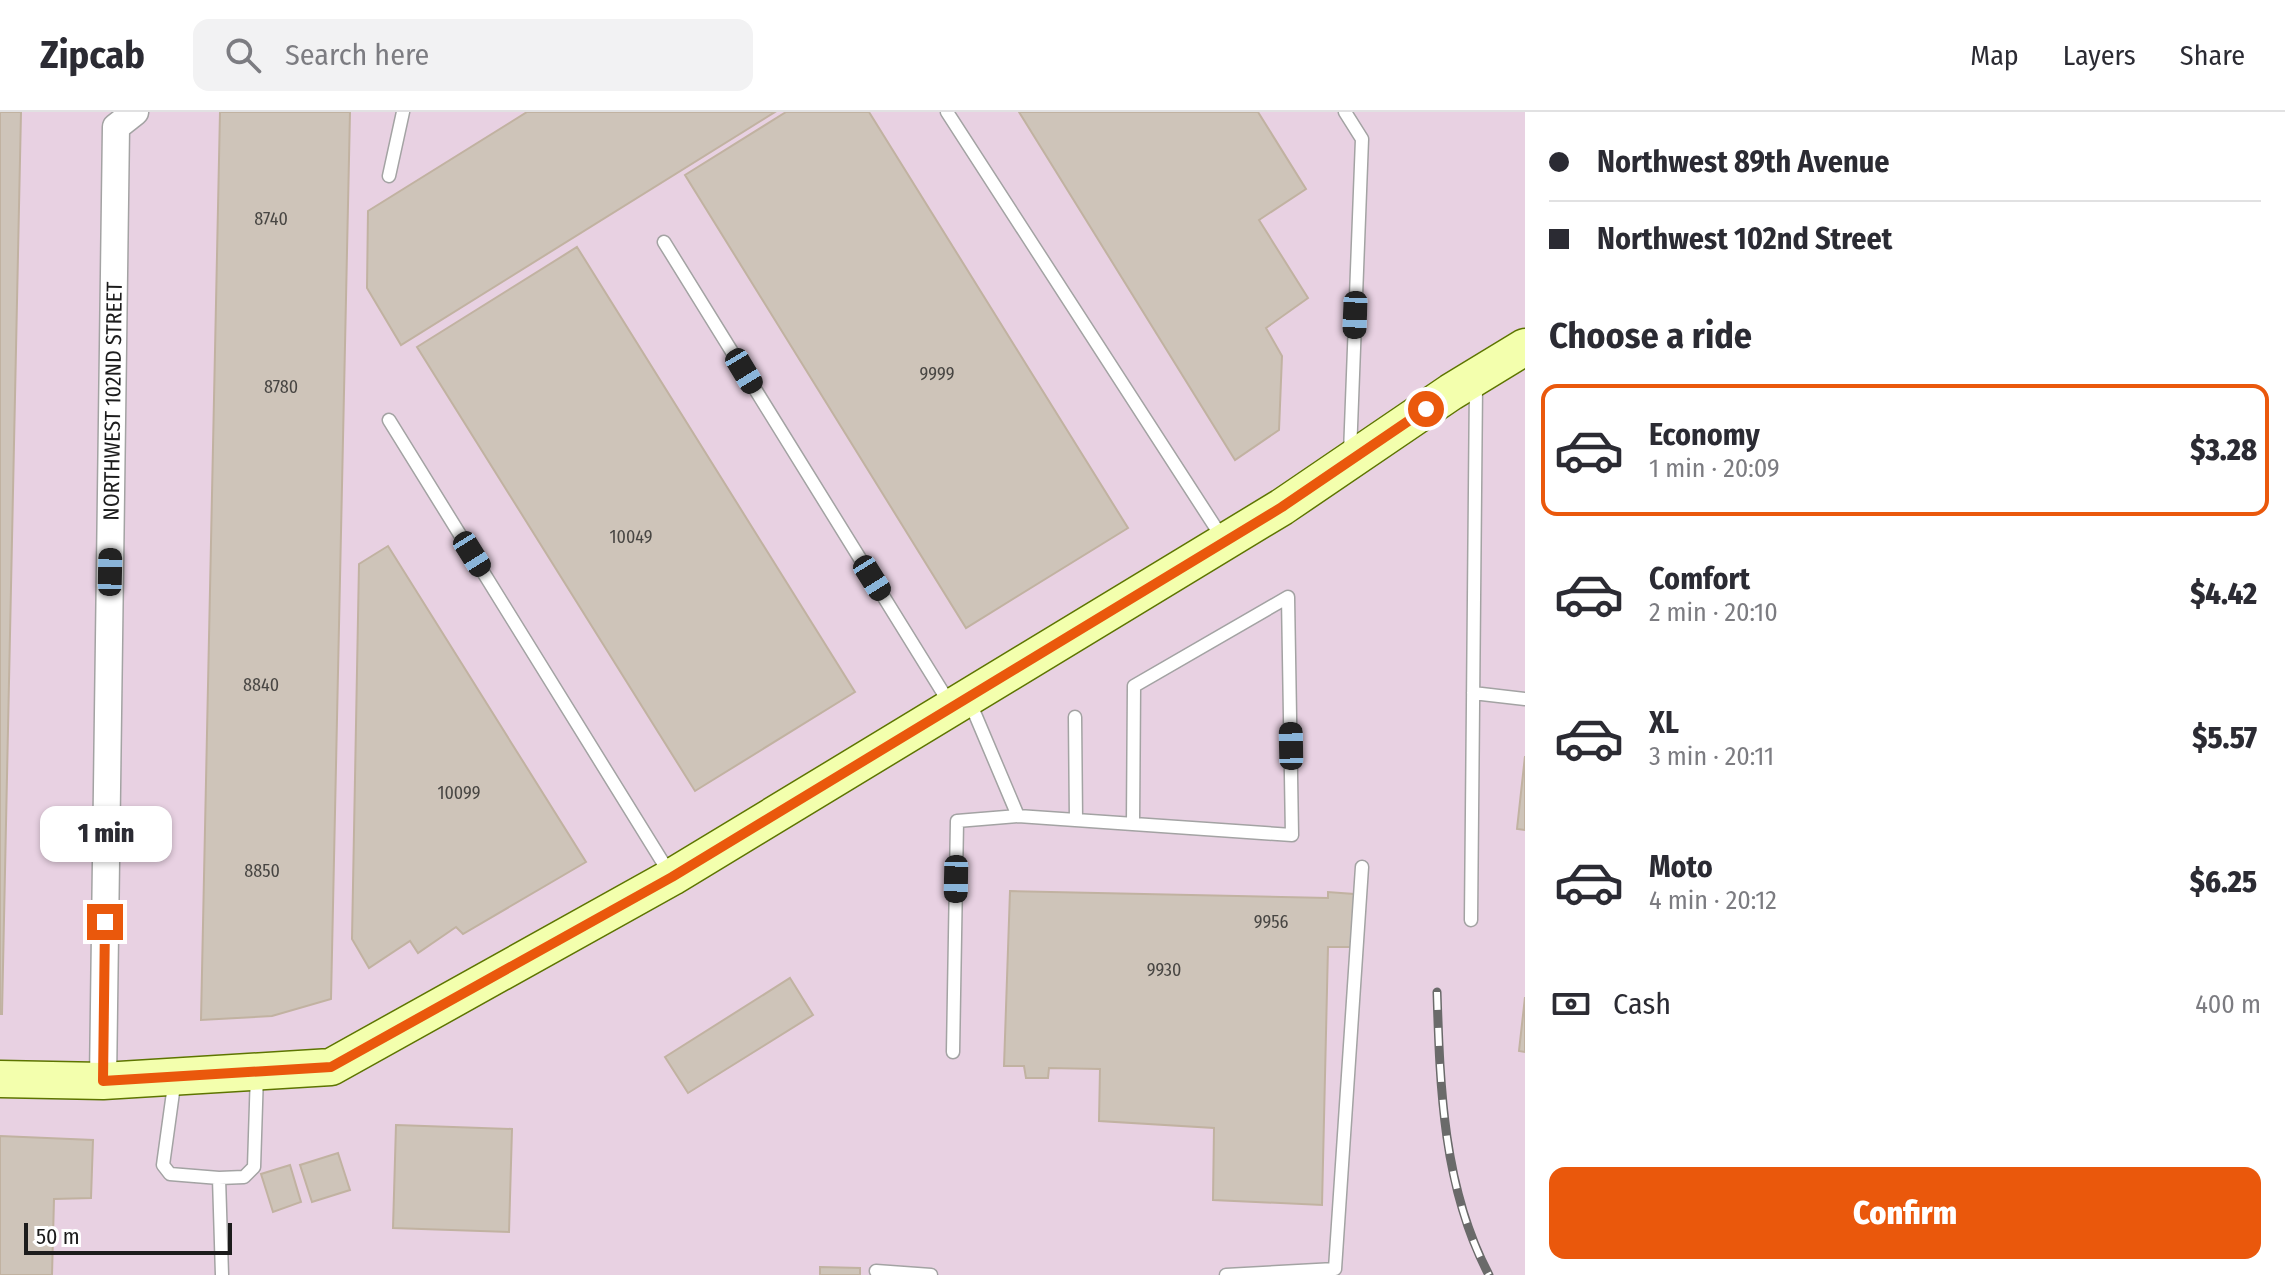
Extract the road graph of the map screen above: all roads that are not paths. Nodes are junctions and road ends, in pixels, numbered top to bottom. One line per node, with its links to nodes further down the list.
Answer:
1 (135, 112): 26 (street, NORTHWEST 102ND STREET)
2 (403, 112): 5 (lane)
3 (947, 112): 11 (lane)
4 (1345, 112): 10 (lane)
5 (389, 176)
6 (664, 242): 14 (lane)
7 (1525, 347): 8 (street)
8 (1476, 377): 10 (street); 12 (lane)
9 (389, 420): 20 (lane)
10 (1350, 461): 11 (street)
11 (1224, 542): 14 (street)
12 (1473, 693): 13 (lane); 21 (lane)
13 (1525, 699)
14 (959, 702): 16 (lane); 20 (street)
15 (1075, 717): 17 (lane)
16 (1018, 816): 17 (lane); 22 (lane)
17 (1076, 820): 18 (lane)
18 (1133, 824): 18 (lane)
19 (1362, 867): 31 (lane)
20 (672, 877): 23 (street)
21 (1471, 920)
22 (953, 1052)
23 (257, 1072): 24 (street); 27 (lane)
24 (175, 1077): 26 (street); 27 (lane)
25 (0, 1079): 26 (street)
26 (103, 1081)
27 (219, 1178): 29 (lane)
28 (876, 1271): 30 (lane)
29 (222, 1275)
30 (931, 1275)
31 (1226, 1275)

